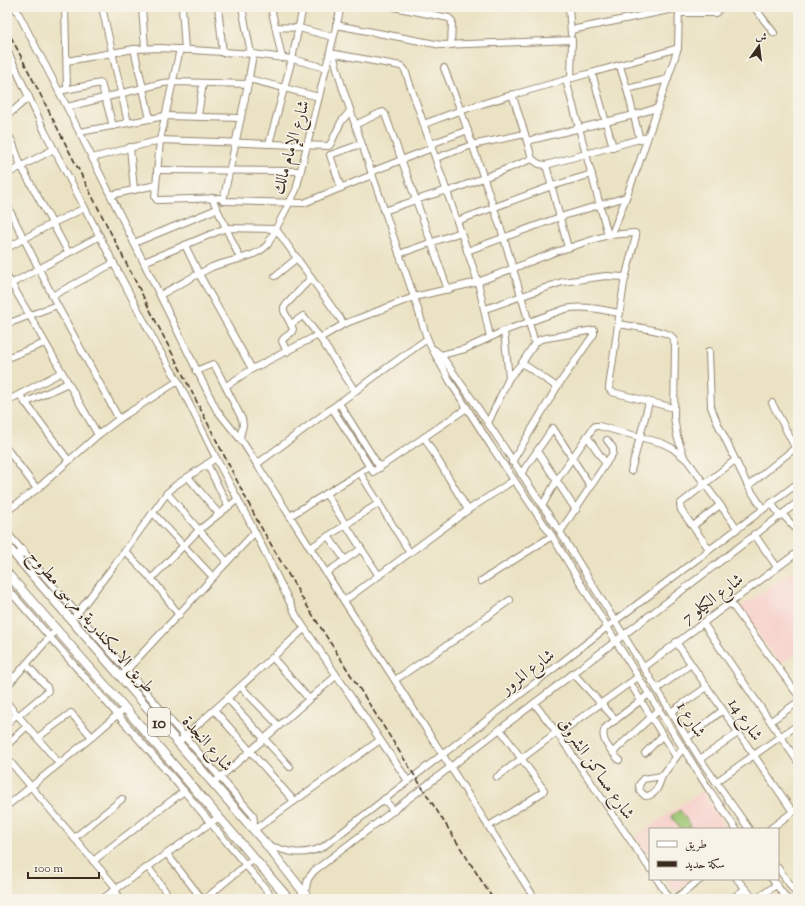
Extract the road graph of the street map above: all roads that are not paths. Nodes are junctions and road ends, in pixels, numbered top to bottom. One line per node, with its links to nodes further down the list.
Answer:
1 (15, 7): 52 (street)
2 (67, 7): 36 (street)
3 (102, 7): 30 (street)
4 (142, 7): 25 (street)
5 (182, 7): 29 (street)
6 (218, 7): 31 (street)
7 (242, 7): 33 (street)
8 (272, 7): 18 (street)
9 (303, 7): 19 (street)
10 (341, 7): 17 (street, شارع الإمام مالك)
11 (394, 7): 24 (street)
12 (569, 7): 20 (street)
13 (721, 7): 15 (street)
14 (754, 7): 21 (street)
15 (679, 9): 16 (street); 26 (street)
16 (652, 10): 20 (street)
17 (336, 25): 22 (street, شارع الإمام مالك); 24 (street)
18 (276, 27): 19 (street); 34 (street)
19 (299, 28): 22 (street); 35 (street)
20 (571, 30): 23 (street)
21 (774, 33)
22 (333, 37): 32 (street, شارع الإمام مالك)
23 (572, 40): 24 (street); 44 (street)
24 (451, 45)
25 (145, 48): 27 (street); 29 (street)
26 (678, 48): 37 (street); 43 (street)
27 (134, 49): 30 (street); 48 (street)
28 (7, 50): 38 (street)
29 (183, 50): 31 (street); 45 (street)
30 (112, 53): 36 (street); 53 (street)
31 (223, 53): 33 (street)
32 (331, 53): 39 (street, شارع الإمام مالك); 60 (street, شارع 1); 71 (street)
33 (252, 54): 34 (street); 46 (street)
34 (282, 58): 35 (street)
35 (292, 59): 39 (street); 49 (street)
36 (66, 61): 50 (street)
37 (620, 66): 41 (street); 51 (street)
38 (16, 68): 42 (street); 55 (street)
39 (326, 68): 57 (street, شارع الإمام مالك)
40 (444, 68): 61 (street)
41 (592, 73): 44 (street); 68 (street)
42 (7, 75)
43 (668, 78): 51 (street); 59 (street)
44 (568, 79): 54 (street); 73 (street)
45 (174, 82): 47 (street); 48 (street); 64 (street)
46 (249, 82): 47 (street); 49 (street); 66 (street)
47 (203, 83): 65 (street)
48 (143, 88): 53 (street); 67 (street)
49 (284, 88): 57 (street); 83 (street)
50 (67, 89): 52 (street); 56 (street)
51 (627, 89): 62 (street)
52 (59, 91): 58 (street)
53 (122, 93): 56 (street); 69 (street)
54 (512, 94): 61 (street); 77 (street)
55 (28, 97): 63 (street); 90 (street)
56 (105, 97): 58 (street); 72 (street)
57 (319, 97): 86 (street, شارع الإمام مالك)
58 (67, 107): 75 (street)
59 (657, 108): 62 (street); 78 (street)
60 (350, 110): 70 (street, شارع 1); 86 (street)
61 (461, 111): 71 (street); 74 (street)
62 (634, 115): 68 (street); 80 (street)
63 (7, 116)
64 (165, 116): 65 (street); 67 (street); 79 (street)
65 (198, 116): 66 (street)
66 (241, 118): 82 (street)
67 (150, 119): 69 (street)
68 (606, 122): 73 (street); 88 (street)
69 (128, 124): 72 (street)
70 (355, 124): 84 (street, شارع 1); 97 (street)
71 (424, 124): 87 (street)
72 (113, 126): 75 (street)
73 (580, 128): 81 (street); 93 (street)
74 (468, 130): 85 (street); 87 (street)
75 (80, 132): 94 (street)
76 (7, 134): 91 (street)
77 (525, 134): 81 (street); 85 (street)
78 (647, 137): 80 (street); 113 (street)
79 (160, 140): 82 (street); 89 (street); 100 (street)
80 (640, 140): 88 (street)
81 (527, 141): 96 (street)
82 (236, 143): 83 (street); 101 (street)
83 (269, 144): 86 (street)
84 (361, 144): 104 (street, شارع 1); 109 (street)
85 (472, 145): 95 (street); 106 (street)
86 (307, 146): 102 (street, شارع الإمام مالك)
87 (432, 146): 95 (street); 97 (street)
88 (613, 147): 93 (street)
89 (130, 148): 94 (street); 110 (street)
90 (54, 149): 99 (street); 121 (street)
91 (15, 150): 92 (street); 99 (street)
92 (7, 154)
93 (587, 155): 98 (street); 105 (street)
94 (92, 158): 112 (street)
95 (436, 158): 111 (street)
96 (532, 159): 98 (street); 106 (street)
97 (402, 160): 104 (street); 116 (street)
98 (546, 165): 108 (street)
99 (21, 166): 103 (street); 126 (street)
100 (157, 170): 101 (street); 107 (street)
101 (229, 171): 102 (street); 115 (street)
102 (300, 171): 117 (street, شارع الإمام مالك)
103 (7, 174)
104 (372, 174): 109 (street); 123 (street, شارع 1)
105 (592, 174): 108 (street); 118 (street)
106 (484, 177): 111 (street); 119 (street)
107 (156, 185): 110 (street); 114 (street)
108 (552, 186): 119 (street); 124 (street)
109 (341, 188): 117 (street)
110 (134, 190): 112 (street)
111 (447, 191): 116 (street); 125 (street)
112 (111, 196): 134 (street)
113 (626, 197): 118 (street); 130 (street)
114 (212, 198): 115 (street); 122 (street)
115 (223, 198): 117 (street)
116 (416, 200): 123 (street); 135 (street)
117 (291, 201): 128 (street, شارع الإمام مالك)
118 (600, 205): 124 (street); 130 (street)
119 (494, 207): 125 (street); 132 (street)
120 (8, 208): 133 (street)
121 (85, 208): 126 (street); 131 (street)
122 (217, 209): 127 (street); 134 (street)
123 (384, 211): 141 (street, شارع 1)
124 (560, 217): 132 (street); 138 (street)
125 (457, 221): 129 (street)
126 (53, 223): 133 (street); 140 (street)
127 (226, 228): 128 (street); 136 (street); 142 (street)
128 (276, 229): 142 (street, شارع الإمام مالك); 143 (street)
129 (461, 232): 135 (street); 139 (street)
130 (610, 235): 138 (street); 151 (street)
131 (100, 236): 140 (street); 145 (street)
132 (504, 238): 139 (street); 147 (street)
133 (24, 239): 137 (street); 146 (street)
134 (134, 242): 144 (street)
135 (431, 242): 141 (street); 155 (street)
136 (185, 245): 144 (street); 148 (street)
137 (7, 248)
138 (568, 248): 147 (street)
139 (467, 251): 153 (street)
140 (68, 252): 146 (street)
141 (399, 254): 159 (street, شارع 1)
142 (240, 258): 148 (street, شارع الإمام مالك)
143 (297, 258): 150 (street); 152 (street)
144 (144, 262): 156 (street)
145 (114, 263): 157 (street); 185 (street)
146 (38, 268): 154 (street); 157 (street)
147 (514, 268): 153 (street); 158 (street)
148 (199, 274): 156 (street, شارع الإمام مالك); 181 (street)
149 (7, 276): 154 (street)
150 (275, 276)
151 (625, 276): 158 (street); 162 (street)
152 (311, 278): 166 (street); 167 (street)
153 (478, 282): 155 (street); 161 (street)
154 (9, 285): 163 (street)
155 (448, 290): 159 (street)
156 (160, 295): 182 (street)
157 (52, 296): 160 (street)
158 (522, 296): 161 (street); 164 (street)
159 (414, 297): 167 (street); 172 (street, شارع 1)
160 (56, 305): 163 (street); 199 (street)
161 (485, 309): 171 (street)
162 (620, 313): 164 (street); 168 (street)
163 (29, 316): 165 (street); 173 (street)
164 (529, 322): 169 (street); 174 (street)
165 (7, 324)
166 (291, 324): 170 (street); 177 (street)
167 (344, 324): 170 (street)
168 (618, 324): 192 (street); 198 (street)
169 (504, 331): 171 (street); 184 (street)
170 (319, 336): 177 (street); 189 (street)
171 (490, 336): 178 (street)
172 (428, 339): 175 (street, شارع 1); 189 (street)
173 (45, 343): 179 (street); 183 (street)
174 (535, 343): 180 (street); 188 (street)
175 (431, 346): 178 (street, شارع 1); 197 (street, شارع 1)
176 (709, 351): 213 (street)
177 (287, 352): 181 (street)
178 (441, 355): 200 (street, شارع 1)
179 (7, 358)
180 (522, 363): 184 (street); 188 (street)
181 (252, 369): 187 (street)
182 (196, 371): 187 (street); 203 (street)
183 (62, 372): 186 (street); 190 (street)
184 (509, 378): 200 (street)
185 (178, 381): 199 (street); 211 (street)
186 (68, 383): 193 (street); 201 (street)
187 (226, 386): 203 (street)
188 (557, 387): 215 (street)
189 (355, 391): 194 (street)
190 (20, 395): 191 (street); 193 (street)
191 (7, 401)
192 (649, 402): 198 (street); 205 (street)
193 (25, 403): 214 (street)
194 (339, 403): 196 (street); 220 (street)
195 (772, 403): 209 (street)
196 (332, 408): 217 (street); 219 (street)
197 (467, 408): 204 (street); 225 (street, شارع 1)
198 (674, 408): 210 (street)
199 (119, 418): 201 (street)
200 (488, 423): 215 (street, شارع 1)
201 (98, 435): 214 (street)
202 (587, 436): 205 (street); 212 (street); 218 (street)
203 (240, 437): 217 (street)
204 (424, 437): 220 (street); 242 (street)
205 (640, 437): 210 (street); 221 (street)
206 (607, 440): 218 (street)
207 (7, 448): 231 (street)
208 (537, 451): 212 (street); 223 (street); 226 (street)
209 (797, 451): 229 (street)
210 (684, 457): 228 (street)
211 (216, 458): 216 (street); 234 (street)
212 (572, 458): 226 (street); 230 (street)
213 (734, 460): 228 (street); 229 (street)
214 (69, 462): 231 (street)
215 (512, 462): 223 (street, شارع 1)
216 (207, 464): 224 (street); 239 (street)
217 (257, 464): 248 (street)
218 (606, 464): 230 (street)
219 (369, 467): 220 (street); 222 (street)
220 (380, 468)
221 (631, 471)
222 (360, 473): 233 (street); 237 (street)
223 (521, 474): 240 (street, شارع 1)
224 (188, 477): 232 (street); 246 (street)
225 (514, 480): 242 (street); 259 (street, شارع 1)
226 (557, 480): 240 (street); 243 (street)
227 (798, 483): 236 (street, شارع المرور)
228 (704, 484): 238 (street); 250 (street)
229 (748, 486): 241 (street)
230 (590, 487): 243 (street)
231 (37, 488): 244 (street)
232 (167, 493): 245 (street); 252 (street)
233 (326, 494): 248 (street); 249 (street)
234 (238, 499): 239 (street); 254 (street)
235 (798, 502): 247 (street, شارع المرور)
236 (771, 503): 241 (street, شارع المرور); 247 (street)
237 (379, 504): 249 (street); 267 (street)
238 (720, 505): 250 (street); 251 (street)
239 (228, 506): 246 (street)
240 (542, 506): 255 (street, شارع 1)
241 (763, 509): 251 (street, شارع المرور)
242 (468, 510): 267 (street)
243 (576, 510): 255 (street)
244 (7, 511)
245 (153, 513): 260 (street); 265 (street)
246 (219, 514): 252 (street)
247 (781, 514): 253 (street); 257 (street, شارع المرور)
248 (290, 516): 262 (street)
249 (346, 525): 258 (street); 263 (street)
250 (693, 526): 264 (street)
251 (737, 528): 264 (street, شارع المرور)
252 (199, 530): 260 (street); 270 (street)
253 (798, 531)
254 (255, 532): 270 (street); 290 (street)
255 (560, 532): 287 (street, شارع 1)
256 (7, 533): 268 (street, شارع النجدة)
257 (754, 534): 271 (street); 292 (street, شارع المرور)
258 (328, 536): 262 (street); 269 (street)
259 (552, 536): 279 (street); 289 (street, شارع 1)
260 (183, 545): 276 (street); 277 (street)
261 (7, 546): 268 (main road, طريق الاسكندرية, مرسى مطروح / 10)
262 (310, 548): 273 (street)
263 (361, 549): 269 (street); 275 (street)
264 (709, 549): 287 (street, شارع المرور)
265 (125, 551): 277 (street); 284 (street)
266 (798, 552): 271 (street, شارع الكيلو 7)
267 (410, 553): 275 (street)
268 (20, 554): 274 (street, شارع النجدة); 278 (main road, طريق الاسكندرية, مرسى مطروح / 10)
269 (345, 560): 273 (street)
270 (227, 562): 276 (street)
271 (777, 567): 283 (street, شارع الكيلو 7)
272 (7, 573): 291 (main road, طريق الاسكندرية, مرسى مطروح / 10)
273 (326, 573): 282 (street)
274 (44, 575): 278 (main road); 284 (street, شارع النجدة)
275 (379, 576): 282 (street)
276 (213, 577): 285 (street)
277 (151, 579): 285 (street)
278 (38, 581): 286 (main road, طريق الاسكندرية, مرسى مطروح / 10)
279 (481, 581)
280 (7, 588): 293 (street)
281 (510, 600): 307 (street)
282 (344, 601): 307 (street)
283 (730, 602): 288 (street, شارع الكيلو 7); 314 (street)
284 (78, 613): 286 (street); 300 (street, شارع النجدة)
285 (178, 615): 300 (street)
286 (71, 620): 306 (main road, طريق الاسكندرية, مرسى مطروح / 10)
287 (615, 621): 289 (street, شارع المرور); 292 (street, شارع 1)
288 (703, 623): 295 (street, شارع الكيلو 7); 331 (street)
289 (608, 627): 294 (street, شارع 1); 352 (street, شارع المرور)
290 (304, 629): 296 (street); 303 (street)
291 (56, 630): 293 (street); 322 (main road, طريق الاسكندرية, مرسى مطروح / 10)
292 (622, 634): 294 (street, شارع المرور); 299 (street, شارع 1)
293 (50, 637): 297 (street); 328 (street)
294 (615, 640): 302 (street, شارع المرور); 304 (street, شارع 1)
295 (676, 642): 298 (street, شارع 14); 299 (street, شارع الكيلو 7)
296 (273, 658): 310 (street); 316 (street)
297 (26, 664): 305 (street); 327 (street)
298 (691, 664): 311 (street, شارع 14); 312 (street)
299 (643, 668): 312 (street, شارع 1)
300 (127, 670): 306 (street); 345 (street, شارع النجدة)
301 (7, 671): 305 (street)
302 (573, 673): 320 (street, شارع المرور); 321 (street)
303 (336, 676): 316 (street); 346 (street)
304 (638, 677): 308 (street); 313 (street, شارع 1)
305 (14, 678): 309 (street)
306 (120, 678): 345 (main road, طريق الاسكندرية, مرسى مطروح / 10)
307 (395, 680): 352 (street)
308 (630, 683): 317 (street); 321 (street)
309 (7, 686)
310 (241, 687): 315 (street); 335 (street)
311 (707, 687): 324 (street, شارع 14); 326 (street)
312 (657, 690): 326 (street, شارع 1)
313 (649, 694): 317 (street); 323 (street, شارع 1)
314 (798, 695)
315 (228, 699): 325 (street); 344 (street)
316 (309, 699): 335 (street)
317 (641, 700): 329 (street); 330 (street)
318 (798, 702): 331 (street)
319 (7, 703): 327 (street)
320 (534, 703): 336 (street, شارع المرور); 338 (street, شارع مساكن الشروق)
321 (601, 704): 330 (street); 338 (street)
322 (125, 708): 328 (street); 377 (main road, طريق الاسكندرية, مرسى مطروح / 10)
323 (659, 710): 329 (street); 348 (street, شارع 1)
324 (722, 710): 337 (street, شارع 14); 343 (street)
325 (215, 711): 345 (street); 349 (street)
326 (671, 712): 343 (street, شارع 1)
327 (18, 715): 332 (street); 334 (street)
328 (118, 715): 341 (street); 370 (street)
329 (652, 717): 339 (street); 350 (street)
330 (616, 720): 350 (street)
331 (770, 721): 340 (street)
332 (7, 724)
333 (798, 725): 340 (street)
334 (27, 726): 342 (street); 347 (street)
335 (279, 726): 344 (street)
336 (500, 729): 356 (street); 362 (street, شارع المرور)
337 (738, 732): 353 (street, شارع 14); 357 (street)
338 (557, 733): 356 (street); 391 (street, شارع مساكن الشروق)
339 (662, 735): 351 (street); 354 (street)
340 (781, 736): 353 (street); 359 (street)
341 (92, 737): 342 (street); 360 (street)
342 (37, 738): 360 (street)
343 (687, 738): 357 (street, شارع 1)
344 (265, 739): 349 (street); 361 (street)
345 (181, 740): 365 (street, شارع النجدة); 368 (main road, طريق الاسكندرية, مرسى مطروح / 10)
346 (380, 740): 366 (street); 373 (street)
347 (7, 745)
348 (682, 748): 354 (street); 380 (street, شارع 1)
349 (250, 752): 365 (street); 373 (street)
350 (613, 752): 358 (street)
351 (645, 753)
352 (442, 754): 362 (street); 366 (street, شارع المرور)
353 (754, 755): 367 (street); 375 (street, شارع 14)
354 (676, 757): 363 (street)
355 (7, 758): 369 (street)
356 (522, 758): 364 (street); 379 (street)
357 (700, 759): 367 (street, شارع 1)
358 (619, 760)
359 (798, 762)
360 (59, 763): 369 (street)
361 (290, 767)
362 (450, 767): 376 (street, شارع المرور); 379 (street)
363 (662, 776)
364 (497, 777)
365 (220, 778): 368 (street); 383 (street, شارع النجدة)
366 (408, 781): 372 (street, شارع المرور)
367 (716, 782): 381 (street, شارع 1)
368 (213, 783): 383 (main road, طريق الاسكندرية, مرسى مطروح / 10)
369 (31, 786): 374 (street); 384 (street)
370 (184, 791): 378 (street); 388 (street)
371 (122, 799): 384 (street)
372 (384, 799): 376 (street); 385 (street, شارع المرور)
373 (294, 801): 383 (street)
374 (7, 806)
375 (795, 810): 382 (street)
376 (394, 811): 400 (street, شارع المرور)
377 (219, 817): 378 (street); 387 (main road, طريق الاسكندرية, مرسى مطروح / 10)
378 (211, 823): 386 (street); 389 (street)
379 (489, 826): 409 (street)
380 (735, 828)
381 (748, 828)
382 (771, 828)
383 (253, 830): 385 (main road, طريق الاسكندرية, مرسى مطروح / 10)
384 (74, 838): 388 (street)
385 (265, 843): 400 (main road, طريق الاسكندرية, مرسى مطروح / 10)
386 (167, 854): 390 (street); 405 (street)
387 (254, 858): 389 (street); 408 (main road, طريق الاسكندرية, مرسى مطروح / 10)
388 (93, 861): 399 (street)
389 (246, 864): 406 (street); 407 (street)
390 (148, 867): 399 (street); 404 (street)
391 (649, 868)
392 (779, 869): 401 (street)
393 (658, 880): 410 (street)
394 (700, 880): 411 (street)
395 (738, 880): 398 (street)
396 (773, 880): 397 (street)
397 (776, 885): 413 (street); 414 (street)
398 (745, 888): 412 (street); 413 (street)
399 (116, 890): 402 (street); 403 (street)
400 (307, 896)
401 (798, 896)
402 (102, 899)
403 (121, 899)
404 (171, 899)
405 (202, 899)
406 (206, 899)
407 (274, 899)
408 (289, 899)
409 (535, 899)
410 (670, 899)
411 (675, 899)
412 (732, 899)
413 (755, 899)
414 (787, 899)

